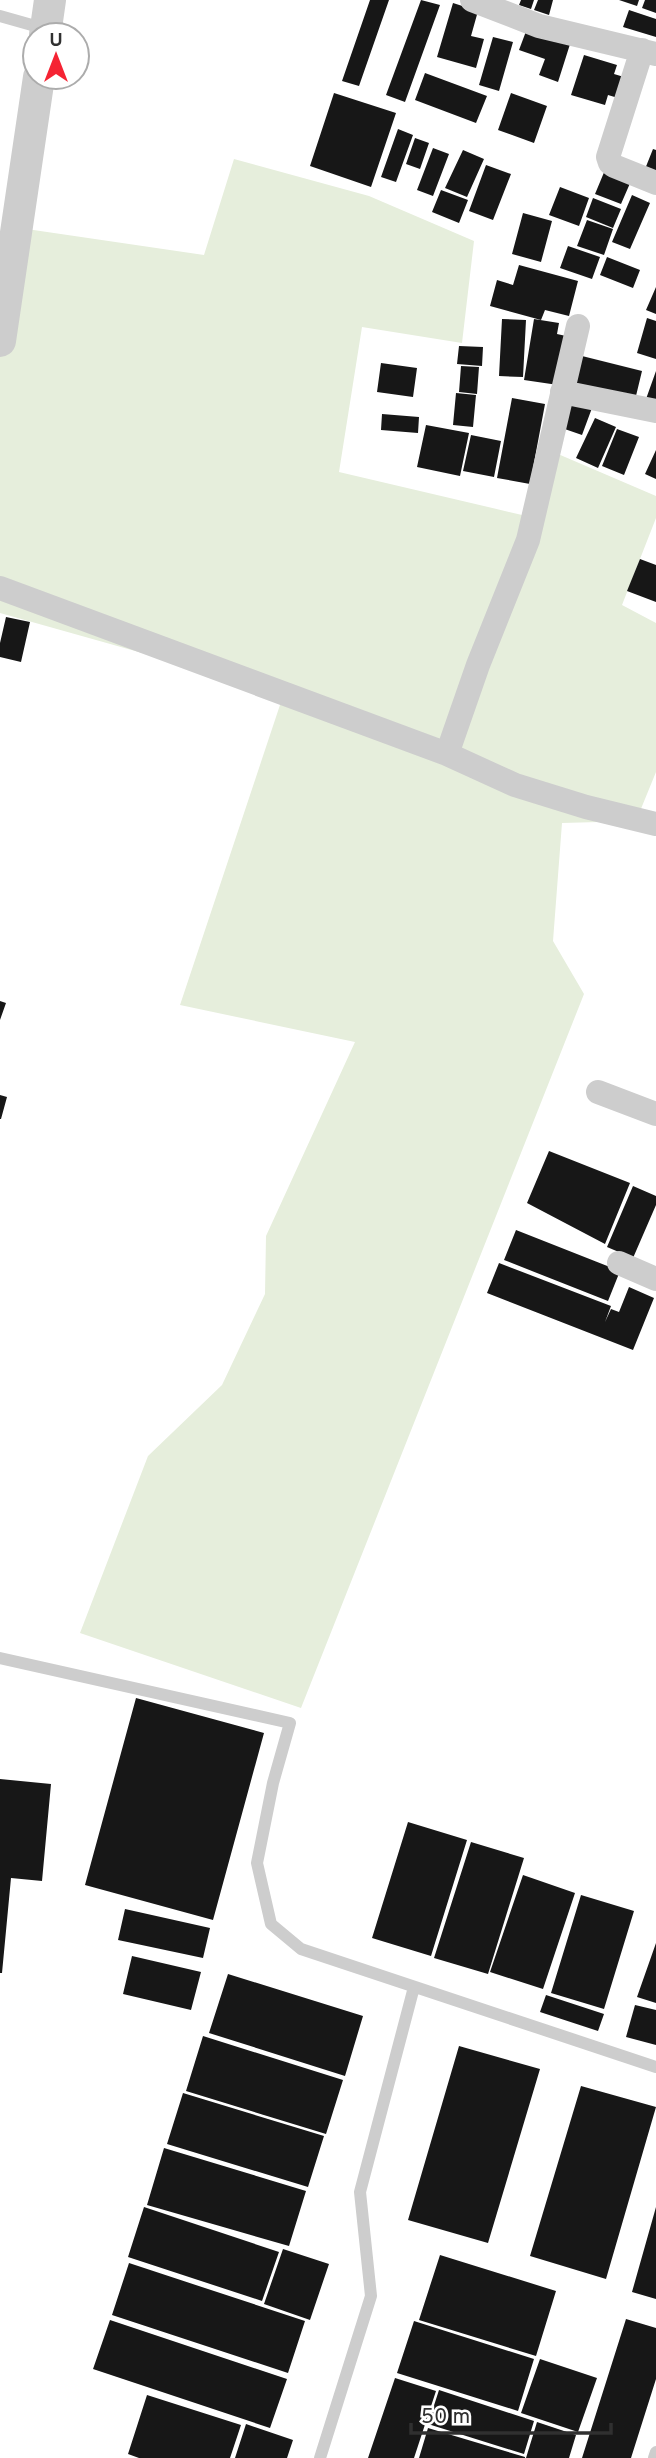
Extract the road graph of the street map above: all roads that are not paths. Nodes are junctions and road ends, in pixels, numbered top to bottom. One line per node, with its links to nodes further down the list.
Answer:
1 (472, 0): 4 (street)
2 (0, 16): 3 (lane)
3 (47, 21)
4 (649, 52): 6 (street)
5 (37, 91): 8 (street)
6 (656, 183)
7 (578, 326): 9 (street)
8 (0, 341)
9 (562, 391): 10 (street); 12 (street)
10 (656, 411)
11 (0, 588): 12 (street)
12 (447, 754): 13 (street)
13 (654, 819)
14 (598, 1092): 15 (street)
15 (656, 1114)
16 (620, 1263): 17 (street)
17 (656, 1279)
18 (0, 1658): 19 (lane)
19 (414, 1987): 20 (lane); 22 (lane)
20 (656, 2067)
21 (656, 2452): 23 (lane)
22 (320, 2458)
23 (654, 2458)

